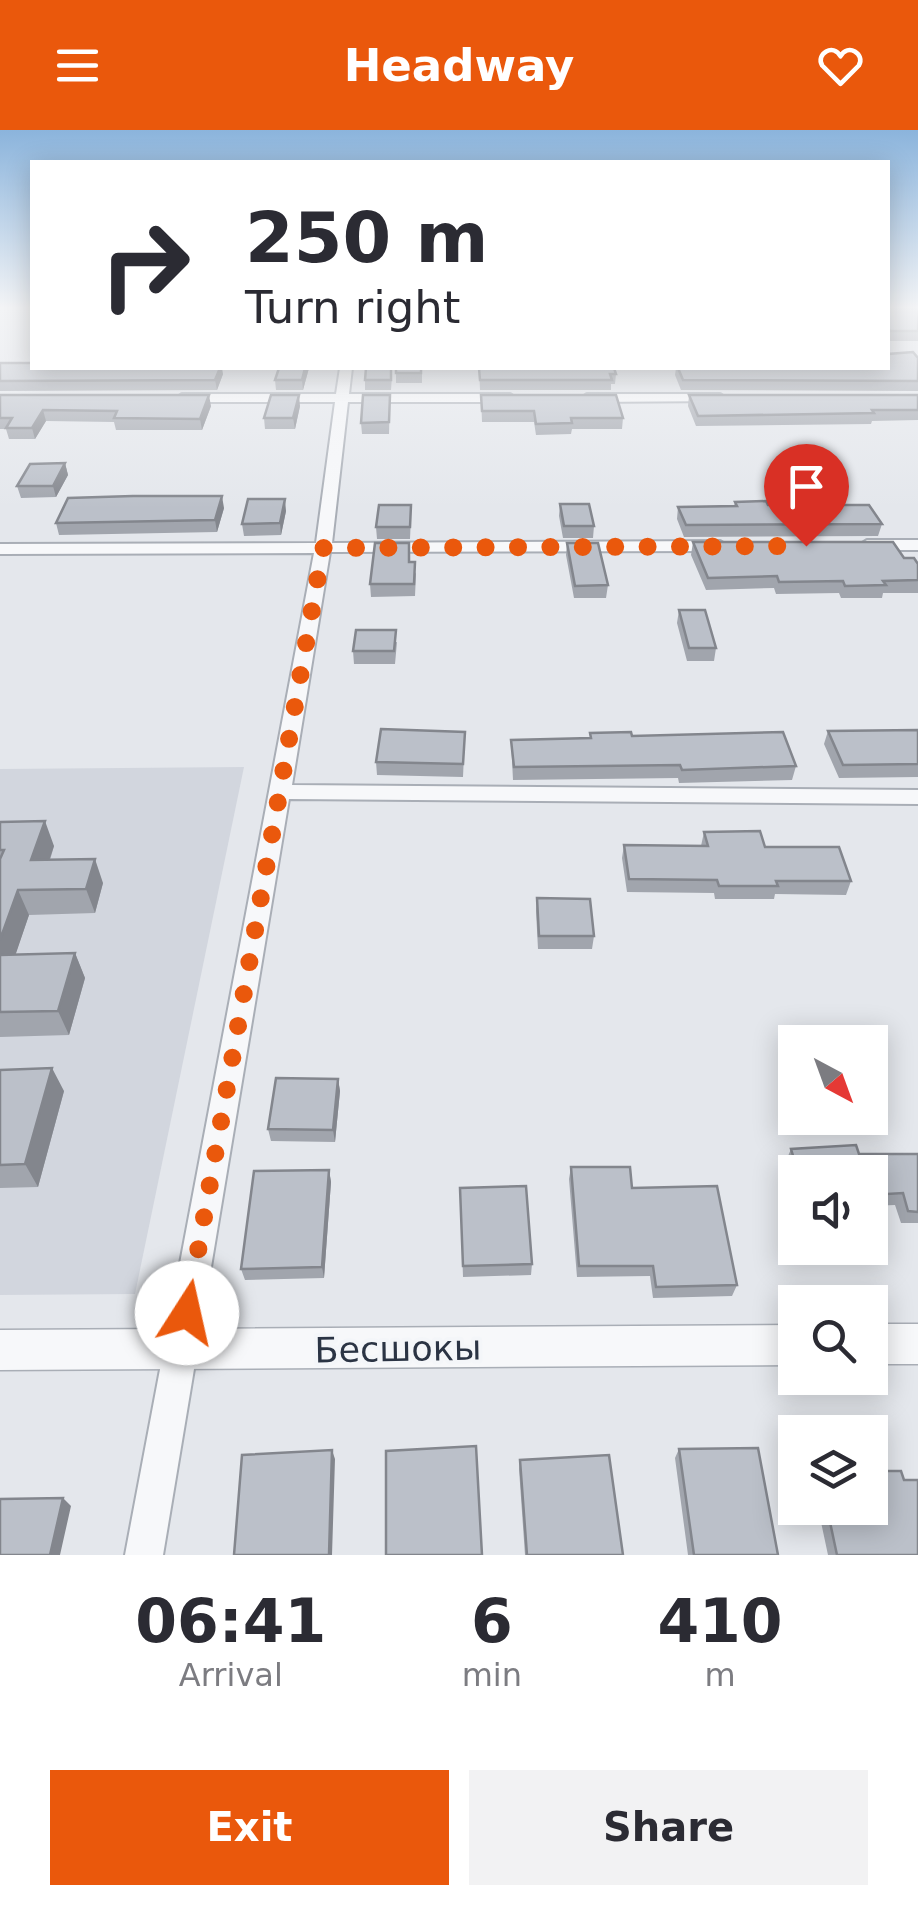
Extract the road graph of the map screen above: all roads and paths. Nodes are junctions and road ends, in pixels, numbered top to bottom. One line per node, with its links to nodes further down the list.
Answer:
1 (345, 374): 3 (street)
2 (170, 398): 3 (street)
3 (340, 398): 4 (street); 10 (street)
4 (520, 398)
5 (580, 398): 6 (street)
6 (739, 398)
7 (840, 545): 8 (street)
8 (918, 545)
9 (742, 546): 10 (street)
10 (323, 548): 11 (street); 12 (street)
11 (0, 549)
12 (280, 792): 13 (street); 18 (street)
13 (918, 797)
14 (888, 1344): 15 (street)
15 (918, 1344)
16 (778, 1345): 18 (street, Бесшокы)
17 (0, 1350): 18 (street, Бесшокы)
18 (180, 1350): 19 (street)
19 (144, 1555)

